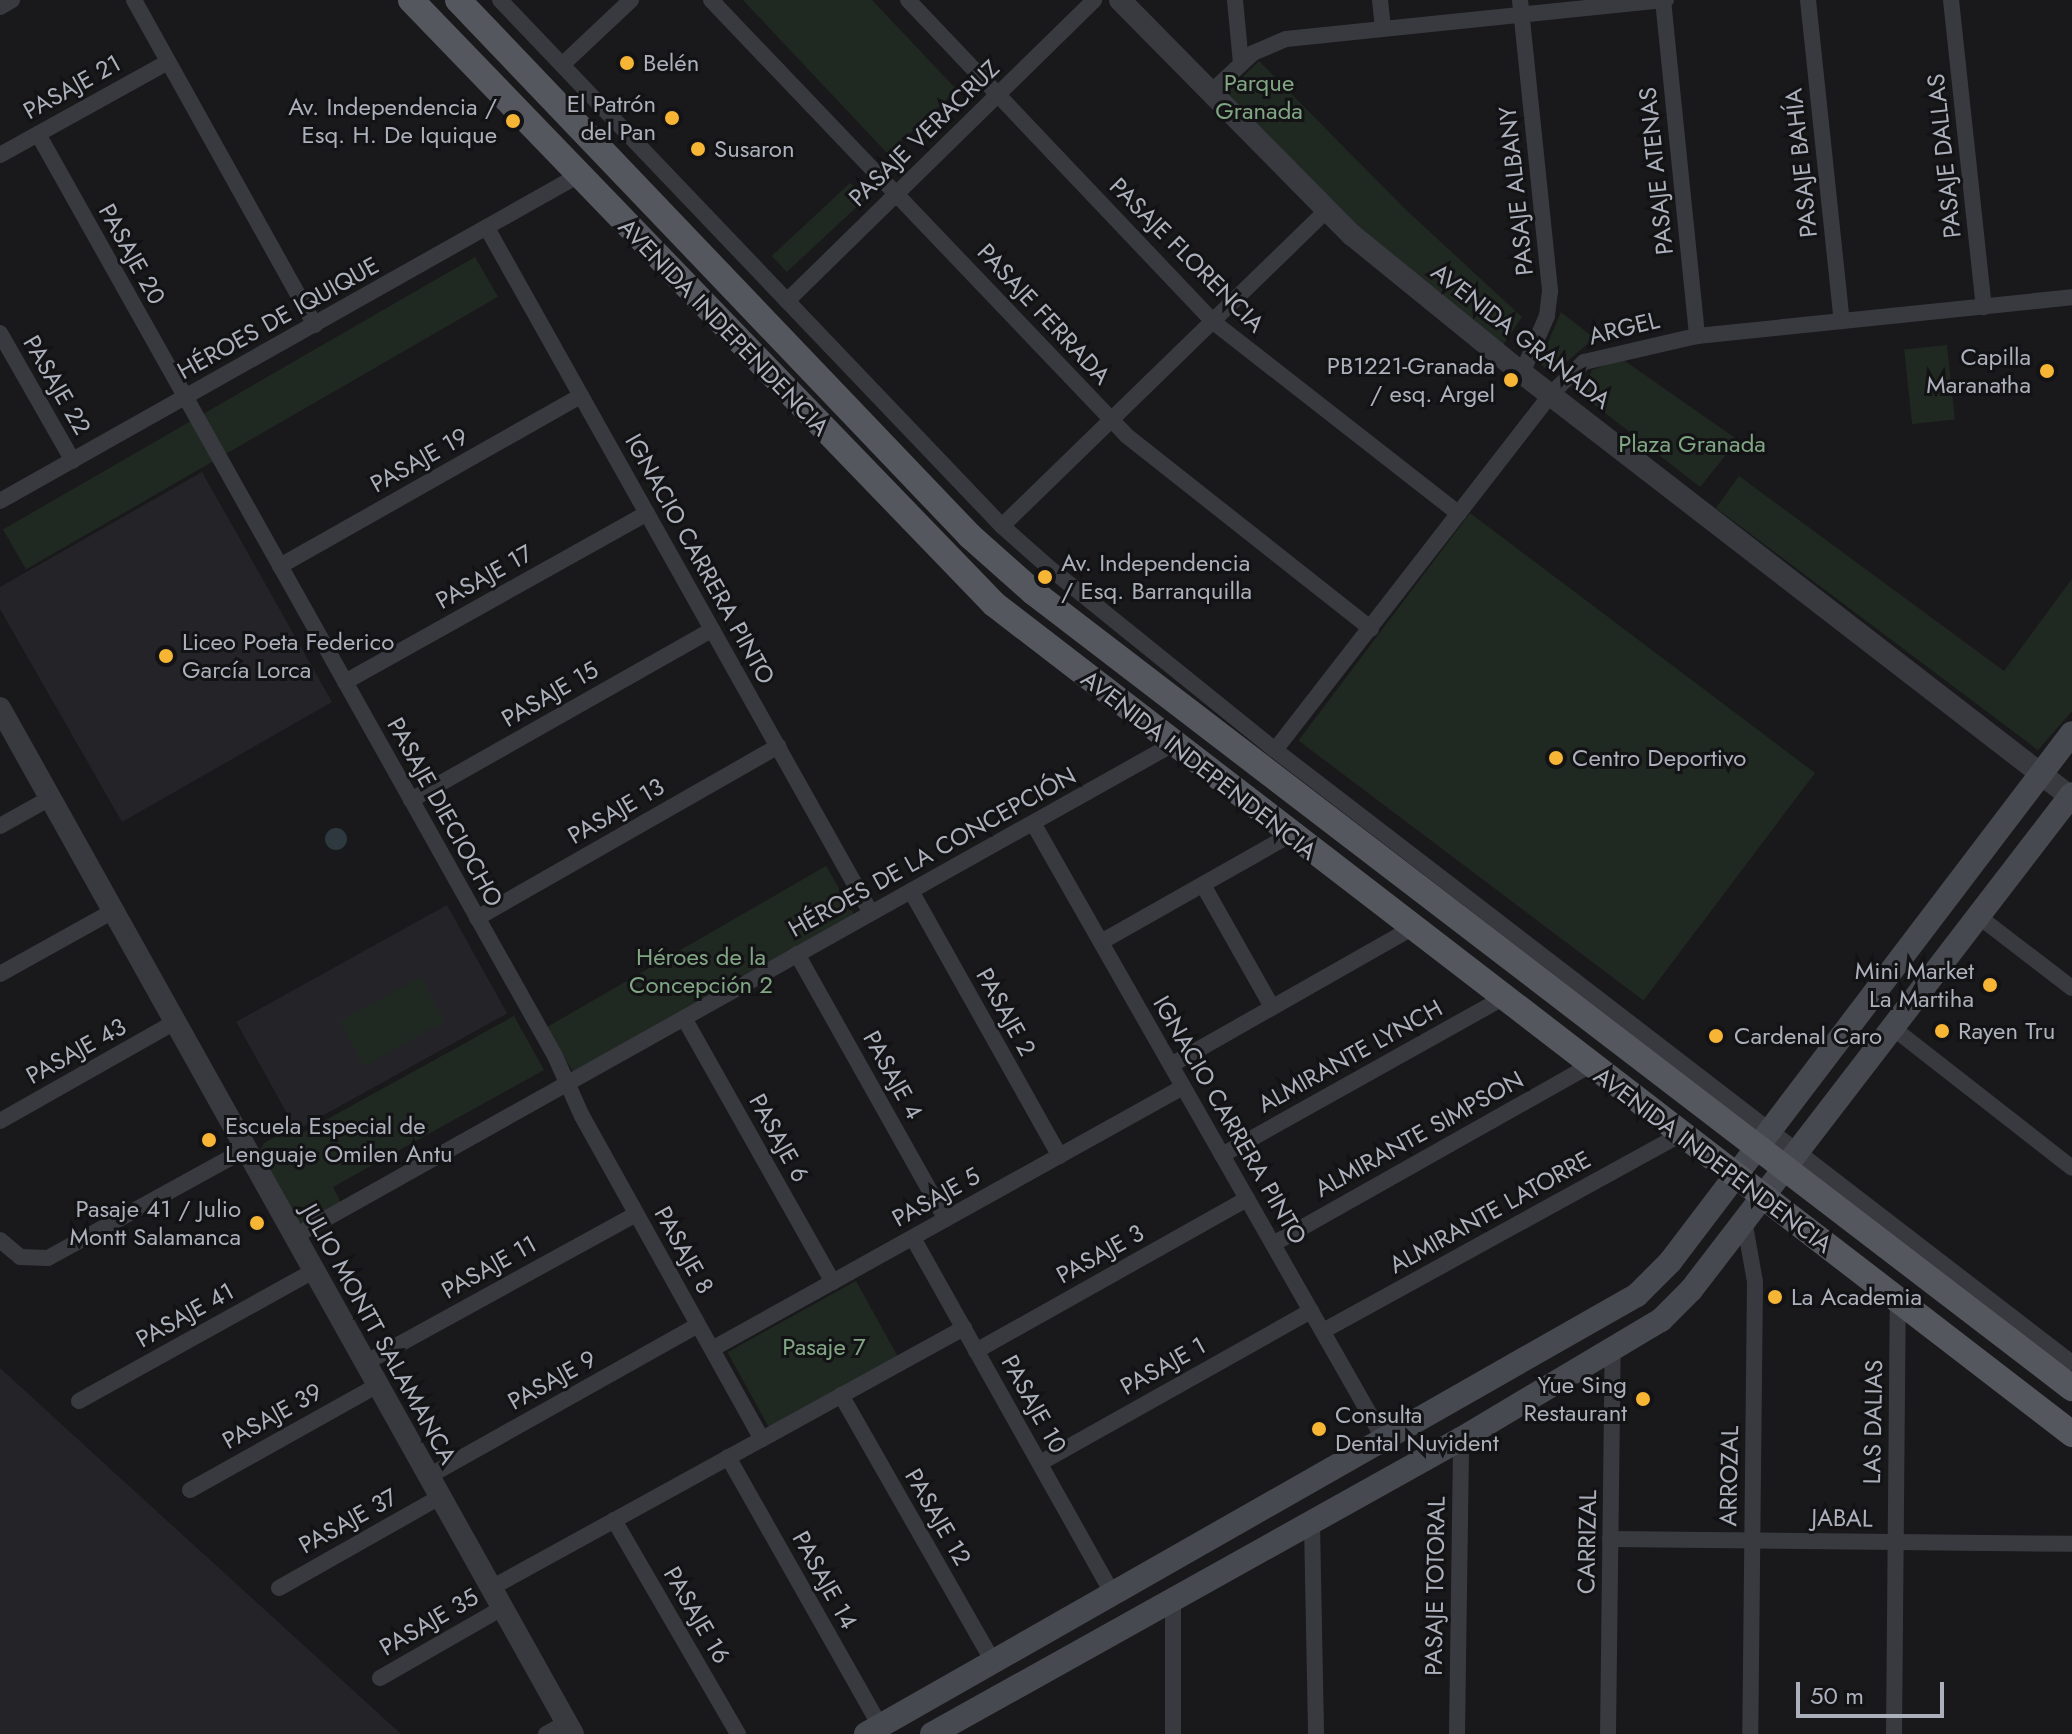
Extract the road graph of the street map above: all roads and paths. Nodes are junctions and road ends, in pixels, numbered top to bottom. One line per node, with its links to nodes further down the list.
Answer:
1 (12, 0): 16 (street)
2 (134, 0): 19 (street)
3 (411, 0): 26 (main road, AVENIDA INDEPENDENCIA)
4 (458, 0): 88 (main road, AVENIDA INDEPENDENCIA)
5 (500, 0): 21 (street, AVENIDA INDEPENDENCIA)
6 (631, 0): 21 (street)
7 (711, 0): 27 (street, PASAJE FERRADA)
8 (908, 0): 22 (street, PASAJE FLORENCIA)
9 (1094, 0): 22 (street, PASAJE VERACRUZ)
10 (1120, 0): 23 (street, AVENIDA GRANADA)
11 (1235, 0): 20 (street)
12 (1380, 0): 18 (street)
13 (1664, 0): 17 (street); 37 (street, PASAJE ATENAS)
14 (1808, 0): 33 (street, PASAJE BAHÍA)
15 (1951, 0): 32 (street, PASAJE DALLAS)
16 (0, 7)
17 (1521, 7): 18 (street); 38 (street, PASAJE ALBANY)
18 (1383, 29): 20 (street)
19 (168, 62): 24 (street, PASAJE 21); 35 (street)
20 (1241, 64): 23 (street)
21 (562, 65): 31 (street, AVENIDA INDEPENDENCIA)
22 (998, 94): 27 (street, PASAJE VERACRUZ); 34 (street, PASAJE FLORENCIA)
23 (1209, 94): 28 (street, AVENIDA GRANADA)
24 (38, 134): 25 (street, PASAJE 21); 41 (street, PASAJE 20)
25 (0, 155)
26 (579, 175): 29 (street, HÉROES DE IQUIQUE); 54 (main road, AVENIDA INDEPENDENCIA)
27 (897, 193): 31 (street, PASAJE VERACRUZ); 42 (street, PASAJE FERRADA)
28 (1326, 211): 34 (street); 38 (street, AVENIDA GRANADA)
29 (487, 228): 35 (street, HÉROES DE IQUIQUE); 40 (street, IGNACIO CARRERA PINTO)
30 (2072, 297): 32 (street, ARGEL)
31 (787, 301): 47 (street, AVENIDA INDEPENDENCIA)
32 (1984, 307): 33 (street, ARGEL)
33 (1842, 321): 37 (street, ARGEL)
34 (1216, 324): 42 (street); 46 (street, PASAJE FLORENCIA)
35 (315, 325): 41 (street, HÉROES DE IQUIQUE)
36 (0, 333): 43 (street, PASAJE 22)
37 (1697, 336): 39 (street, ARGEL)
38 (1522, 373): 39 (street, AVENIDA GRANADA)
39 (1551, 394): 46 (street, ARGEL); 57 (street, AVENIDA GRANADA)
40 (581, 396): 45 (street, IGNACIO CARRERA PINTO); 48 (street, PASAJE 19)
41 (185, 397): 43 (street, HÉROES DE IQUIQUE); 48 (street, PASAJE DIECIOCHO)
42 (1113, 422): 47 (street); 49 (street, PASAJE FERRADA)
43 (73, 461): 44 (street, HÉROES DE IQUIQUE)
44 (0, 501)
45 (647, 513): 50 (street, IGNACIO CARRERA PINTO); 51 (street, PASAJE 17)
46 (1459, 514): 49 (street, ARGEL)
47 (1002, 526): 56 (street, AVENIDA INDEPENDENCIA)
48 (280, 566): 51 (street, PASAJE DIECIOCHO)
49 (1371, 629): 56 (street, ARGEL)
50 (712, 630): 55 (street, IGNACIO CARRERA PINTO); 60 (street, PASAJE 15)
51 (345, 682): 60 (street, PASAJE DIECIOCHO)
52 (0, 708): 59 (street, JULIO MONTT SALAMANCA)
53 (2072, 733): 57 (main road)
54 (1173, 744): 61 (street, HÉROES DE LA CONCEPCIÓN); 63 (main road, AVENIDA INDEPENDENCIA)
55 (778, 746): 67 (street, IGNACIO CARRERA PINTO); 69 (street, PASAJE 13)
56 (1275, 750): 88 (street, AVENIDA INDEPENDENCIA)
57 (2040, 773): 58 (street, AVENIDA GRANADA); 74 (main road)
58 (2071, 796): 68 (main road)
59 (50, 798): 62 (street); 66 (street, JULIO MONTT SALAMANCA)
60 (411, 800): 69 (street, PASAJE DIECIOCHO)
61 (1033, 823): 65 (street, HÉROES DE LA CONCEPCIÓN); 71 (street, IGNACIO CARRERA PINTO)
62 (0, 826)
63 (1290, 835): 64 (street); 70 (main road, AVENIDA INDEPENDENCIA)
64 (1203, 885): 71 (street); 78 (street)
65 (911, 891): 67 (street, HÉROES DE LA CONCEPCIÓN); 91 (street, PASAJE 2)
66 (113, 911): 73 (street); 80 (street, JULIO MONTT SALAMANCA)
67 (871, 913): 72 (street, HÉROES DE LA CONCEPCIÓN)
68 (1978, 916): 75 (street); 77 (main road)
69 (477, 918): 84 (street, PASAJE DIECIOCHO)
70 (1410, 929): 76 (main road, AVENIDA INDEPENDENCIA); 78 (street)
71 (1101, 942): 82 (street, IGNACIO CARRERA PINTO)
72 (797, 954): 79 (street, HÉROES DE LA CONCEPCIÓN); 98 (street, PASAJE 4)
73 (0, 974)
74 (1884, 979): 77 (main road); 88 (main road)
75 (2072, 988)
76 (1501, 999): 83 (main road, AVENIDA INDEPENDENCIA); 90 (street, ALMIRANTE LYNCH)
77 (1913, 1001): 81 (main road)
78 (1272, 1007): 82 (street)
79 (684, 1018): 84 (street, HÉROES DE LA CONCEPCIÓN); 105 (street, PASAJE 6)
80 (175, 1022): 86 (street, PASAJE 43); 89 (street, JULIO MONTT SALAMANCA)
81 (1893, 1028): 92 (main road); 93 (street)
82 (1171, 1065): 85 (street, IGNACIO CARRERA PINTO)
83 (1589, 1066): 87 (main road, AVENIDA INDEPENDENCIA); 103 (street, ALMIRANTE SIMPSON)
84 (567, 1083): 97 (street, PASAJE 8); 100 (street, HÉROES DE LA CONCEPCIÓN)
85 (1183, 1087): 90 (street, IGNACIO CARRERA PINTO); 91 (street, PASAJE 5)
86 (0, 1121)
87 (1680, 1135): 94 (main road, AVENIDA INDEPENDENCIA); 110 (street, ALMIRANTE LATORRE)
88 (1763, 1140): 92 (main road, AVENIDA INDEPENDENCIA); 94 (main road)
89 (246, 1149): 100 (street, JULIO MONTT SALAMANCA); 102 (street)
90 (1222, 1155): 96 (street, IGNACIO CARRERA PINTO)
91 (1060, 1156): 98 (street, PASAJE 5)
92 (1790, 1161): 95 (main road); 114 (street, AVENIDA INDEPENDENCIA); 117 (main road, AVENIDA INDEPENDENCIA)
93 (2072, 1168)
94 (1734, 1178): 95 (main road, AVENIDA INDEPENDENCIA); 123 (main road)
95 (1762, 1198): 99 (main road); 106 (main road, AVENIDA INDEPENDENCIA)
96 (1247, 1199): 103 (street, IGNACIO CARRERA PINTO); 113 (street, PASAJE 3)
97 (636, 1214): 108 (street, PASAJE 8); 115 (street, PASAJE 11)
98 (946, 1219): 101 (street, PASAJE 5)
99 (1744, 1220): 112 (main road); 132 (street, ARROZAL)
100 (295, 1236): 104 (street, JULIO MONTT SALAMANCA)
101 (913, 1238): 105 (street, PASAJE 5); 109 (street, PASAJE 10)
102 (0, 1240)
103 (1273, 1244): 107 (street, IGNACIO CARRERA PINTO)
104 (314, 1271): 115 (street, JULIO MONTT SALAMANCA); 119 (street, PASAJE 41)
105 (833, 1282): 111 (street, PASAJE 5)
106 (1898, 1302): 120 (main road, AVENIDA INDEPENDENCIA); 133 (street, LAS DALIAS)
107 (1311, 1311): 110 (street, IGNACIO CARRERA PINTO); 125 (street, PASAJE 1)
108 (698, 1325): 111 (street, PASAJE 8); 126 (street, PASAJE 9)
109 (964, 1328): 113 (street, PASAJE 10); 118 (street)
110 (1323, 1331): 123 (street, IGNACIO CARRERA PINTO)
111 (712, 1349): 121 (street, PASAJE 8)
112 (1613, 1350): 122 (main road); 131 (street, CARRIZAL)
113 (976, 1351): 125 (street, PASAJE 10)
114 (2070, 1357)
115 (365, 1363): 116 (street, JULIO MONTT SALAMANCA)
116 (378, 1385): 126 (street, JULIO MONTT SALAMANCA); 127 (street, PASAJE 39)
117 (2072, 1388)
118 (841, 1395): 121 (street); 140 (street, PASAJE 12)
119 (79, 1401)
120 (2072, 1434)
121 (762, 1439): 124 (street)
122 (1461, 1439): 130 (main road); 148 (street, PASAJE TOTORAL)
123 (1385, 1441): 137 (main road)
124 (728, 1457): 129 (street); 142 (street, PASAJE 14)
125 (1040, 1463): 137 (street, PASAJE 10)
126 (429, 1476): 128 (street, JULIO MONTT SALAMANCA)
127 (190, 1490)
128 (440, 1497): 135 (street, PASAJE 37); 136 (street, JULIO MONTT SALAMANCA)
129 (614, 1520): 136 (street); 144 (street, PASAJE 16)
130 (1312, 1523): 138 (main road); 147 (street)
131 (1610, 1539): 132 (street, JABAL); 149 (street, CARRIZAL)
132 (1753, 1541): 133 (street, JABAL); 150 (street, ARROZAL)
133 (1896, 1542): 134 (street, JABAL); 151 (street, LAS DALIAS)
134 (2072, 1544)
135 (279, 1588)
136 (491, 1588): 139 (street, JULIO MONTT SALAMANCA)
137 (1113, 1594): 140 (main road)
138 (1173, 1599): 145 (main road); 146 (street)
139 (502, 1608): 141 (street, PASAJE 35); 143 (street, JULIO MONTT SALAMANCA)
140 (993, 1662): 142 (main road)
141 (380, 1678)
142 (873, 1730)
143 (558, 1731)
144 (738, 1734)
145 (932, 1734)
146 (1173, 1734)
147 (1316, 1734)
148 (1457, 1734)
149 (1608, 1734)
150 (1750, 1734)
151 (1894, 1734)

